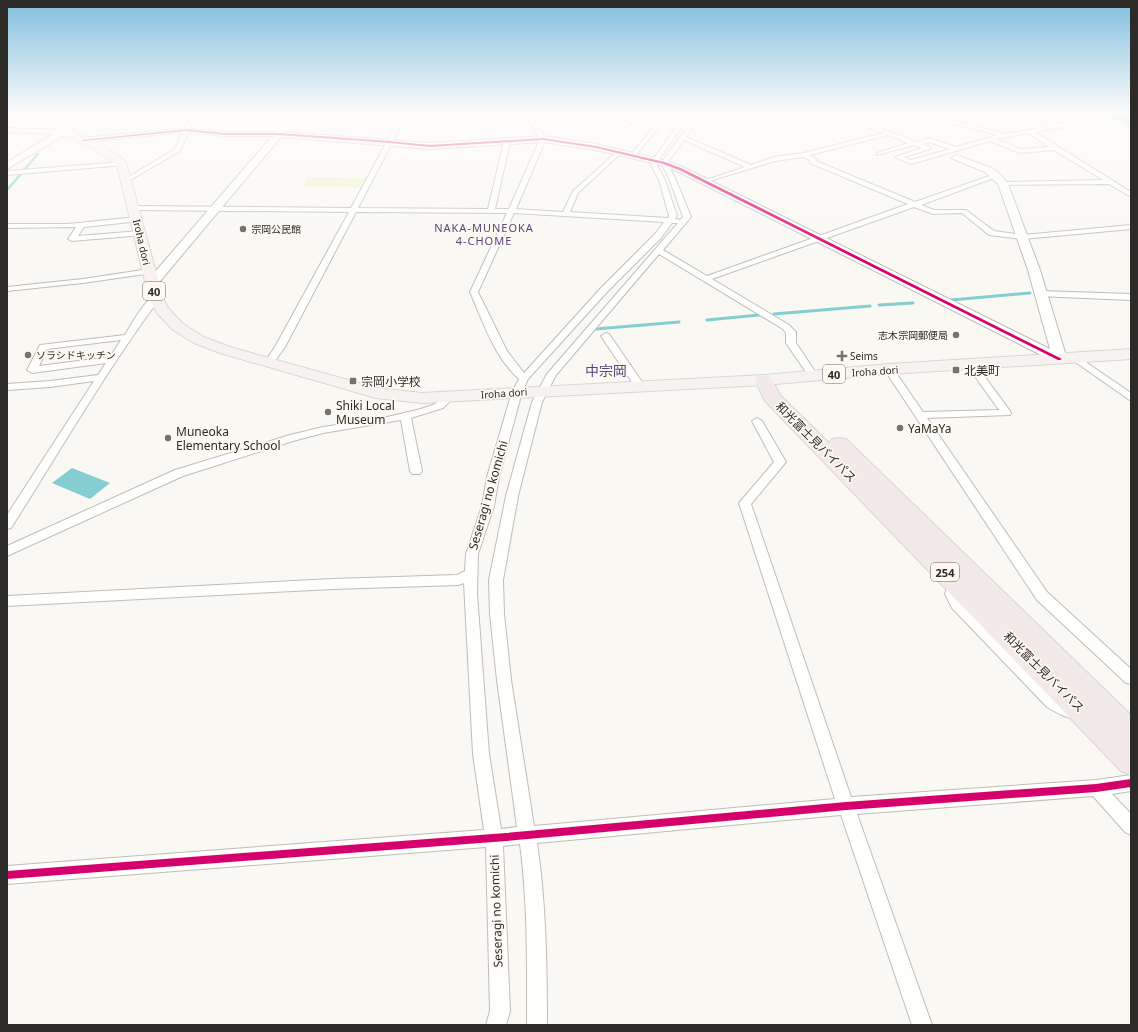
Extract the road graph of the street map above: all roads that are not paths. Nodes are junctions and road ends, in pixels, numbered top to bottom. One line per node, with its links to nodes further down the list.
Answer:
1 (17, 160): 19 (street)
2 (118, 160): 18 (main road)
3 (162, 160): 23 (street)
4 (257, 160): 29 (street)
5 (380, 160): 30 (street)
6 (503, 160): 31 (street)
7 (533, 160): 32 (street)
8 (610, 160): 34 (street)
9 (651, 160): 17 (street)
10 (737, 160): 20 (street)
11 (770, 160): 20 (street)
12 (814, 160): 28 (street)
13 (906, 160): 14 (street)
14 (916, 160)
15 (970, 160): 22 (street)
16 (1075, 160): 25 (street)
17 (659, 162): 24 (street); 35 (street); 35 (street)
18 (122, 164): 21 (street); 23 (main road, Iroha dori / 40)
19 (7, 166)
20 (751, 166): 24 (street)
21 (7, 173)
22 (997, 175): 26 (street); 28 (street)
23 (127, 180): 33 (main road, Iroha dori / 40)
24 (705, 182): 41 (street)
25 (1110, 182): 26 (street); 27 (street)
26 (1003, 184): 40 (street)
27 (1131, 196)
28 (913, 204): 40 (street); 41 (street)
29 (216, 209): 30 (street); 33 (street); 43 (street)
30 (354, 210): 31 (street); 54 (street)
31 (491, 210): 32 (street)
32 (510, 211): 34 (street); 62 (street)
33 (136, 214): 36 (street); 39 (main road, Iroha dori / 40)
34 (566, 214): 35 (street)
35 (679, 219): 42 (street, Seseragi no komichi); 62 (street, Seseragi no komichi)
36 (82, 224): 37 (street); 39 (street)
37 (7, 226)
38 (1131, 227): 40 (street)
39 (140, 233): 43 (main road, Iroha dori / 40)
40 (1024, 237): 46 (street)
41 (817, 238): 44 (street); 52 (street)
42 (659, 251): 44 (street); 62 (street, Seseragi no komichi)
43 (151, 277): 45 (street); 48 (main road, Iroha dori / 40)
44 (706, 278): 57 (street)
45 (7, 289)
46 (1041, 294): 47 (street); 52 (street)
47 (1131, 297)
48 (156, 298): 50 (street); 54 (main road, Iroha dori / 40)
49 (606, 336): 60 (street)
50 (128, 337): 53 (street); 53 (street)
51 (1131, 354): 52 (main road, Iroha dori / 40)
52 (1067, 358): 55 (main road, Iroha dori / 40); 64 (street)
53 (113, 359): 58 (street)
54 (269, 363): 63 (main road, Iroha dori / 40)
55 (971, 364): 56 (main road, Iroha dori / 40); 65 (street)
56 (889, 369): 57 (main road, Iroha dori / 40); 65 (street)
57 (813, 376): 59 (main road, Iroha dori / 40)
58 (101, 377): 61 (street); 69 (street)
59 (764, 380): 60 (main road, Iroha dori / 40); 74 (highway, 和光富士見バイパス / 254); 75 (highway, 和光富士見バイパス / 254)
60 (639, 385): 62 (main road, Iroha dori / 40)
61 (7, 387)
62 (529, 389): 63 (main road, Iroha dori / 40); 71 (street, Seseragi no komichi); 80 (street, Seseragi no komichi)
63 (448, 398): 66 (street)
64 (1131, 398)
65 (921, 415): 73 (street)
66 (405, 416): 68 (street); 70 (street)
67 (757, 421): 78 (street)
68 (416, 471)
69 (7, 524)
70 (7, 551)
71 (471, 574): 72 (street); 81 (street, Seseragi no komichi)
72 (7, 601)
73 (1131, 678)
74 (1131, 734)
75 (1131, 761)
76 (1131, 783): 77 (street)
77 (1096, 788): 78 (street); 79 (street)
78 (846, 806): 80 (street); 85 (street)
79 (1131, 826)
80 (526, 835): 81 (street); 84 (street, Seseragi no komichi)
81 (500, 837): 82 (street); 83 (street, Seseragi no komichi)
82 (7, 875)
83 (496, 1025)
84 (537, 1025)
85 (922, 1025)

